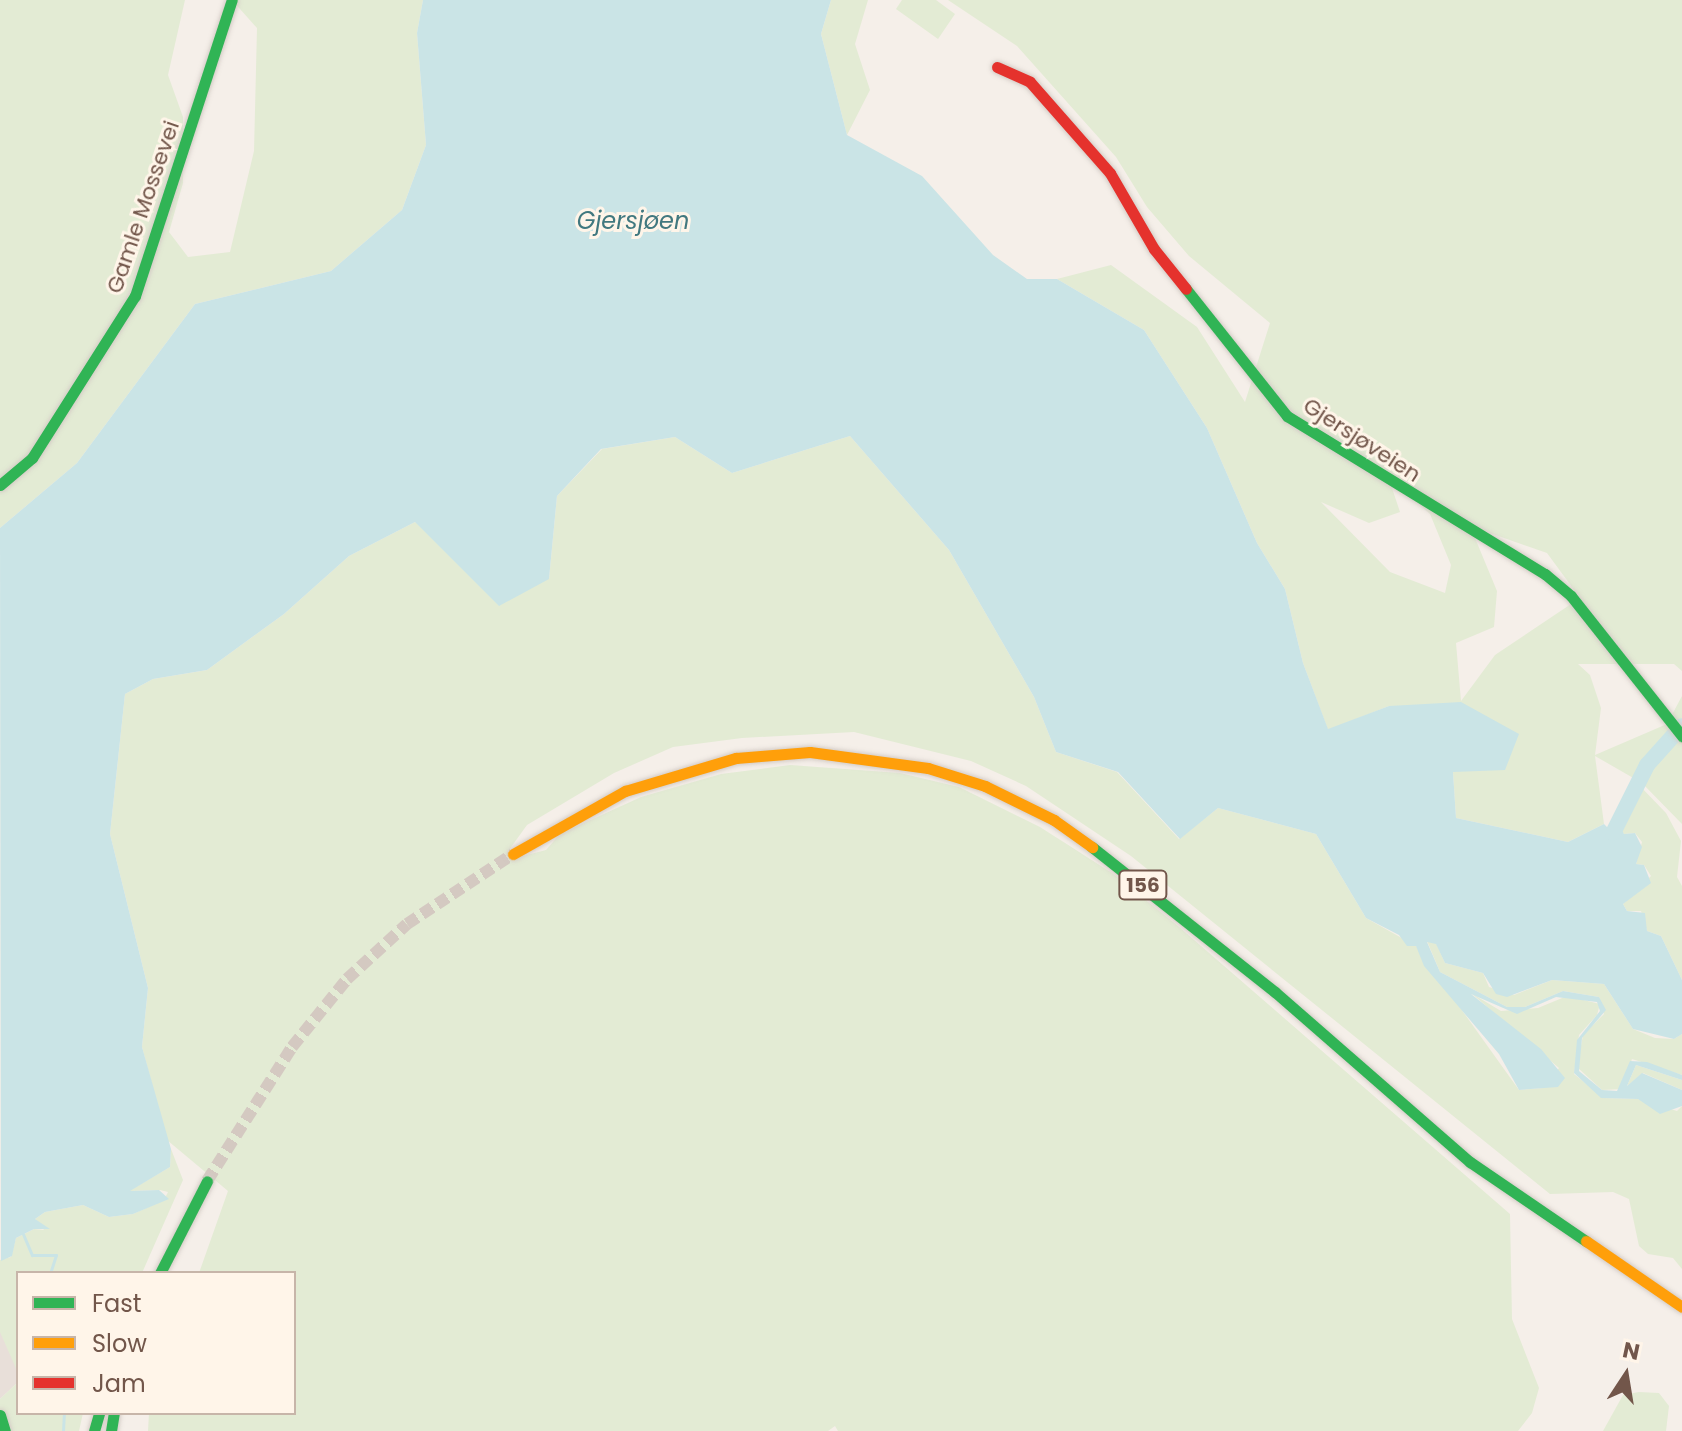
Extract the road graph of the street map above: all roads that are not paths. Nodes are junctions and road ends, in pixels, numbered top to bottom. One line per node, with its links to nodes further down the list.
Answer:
1 (232, 0): 3 (main road, Gamle Mossevei)
2 (997, 67): 4 (main road, Gjersjøveien)
3 (0, 485)
4 (1679, 732)
5 (513, 854): 8 (main road, 156)
6 (207, 1181): 7 (main road)
7 (161, 1271)
8 (1682, 1307)
9 (0, 1415): 10 (main road)
10 (5, 1431)

